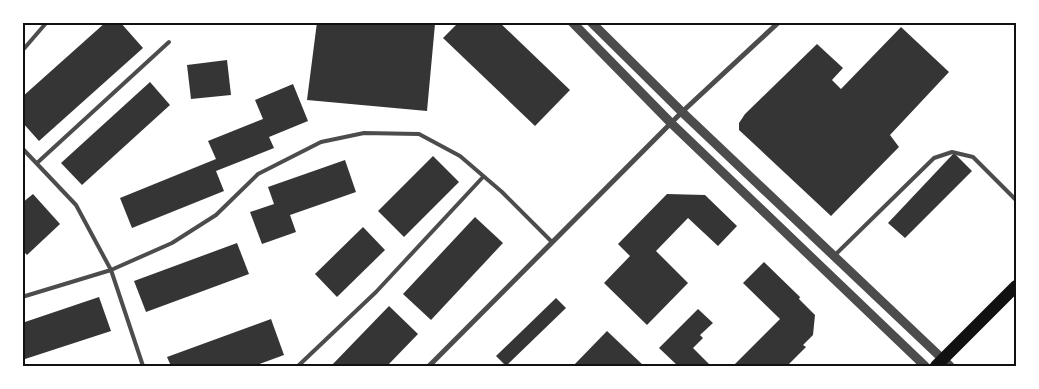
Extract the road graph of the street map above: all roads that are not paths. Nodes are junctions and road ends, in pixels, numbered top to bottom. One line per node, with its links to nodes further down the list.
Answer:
1 (48, 22): 6 (lane)
2 (572, 22): 8 (street)
3 (592, 22): 7 (street)
4 (778, 22): 7 (street)
5 (169, 42): 10 (lane)
6 (22, 51)
7 (682, 112): 8 (street); 14 (street)
8 (671, 123): 13 (street); 15 (street)
9 (22, 148): 10 (lane)
10 (38, 164): 16 (lane)
11 (483, 177): 13 (lane); 16 (lane); 21 (lane)
12 (1016, 200): 14 (lane)
13 (552, 242): 22 (street)
14 (833, 257): 15 (street); 19 (street)
15 (822, 268): 23 (street)
16 (111, 270): 18 (lane); 20 (lane)
17 (1016, 286): 19 (main road)
18 (22, 297)
19 (943, 364)
20 (143, 366)
21 (298, 366)
22 (429, 366)
23 (925, 366)

